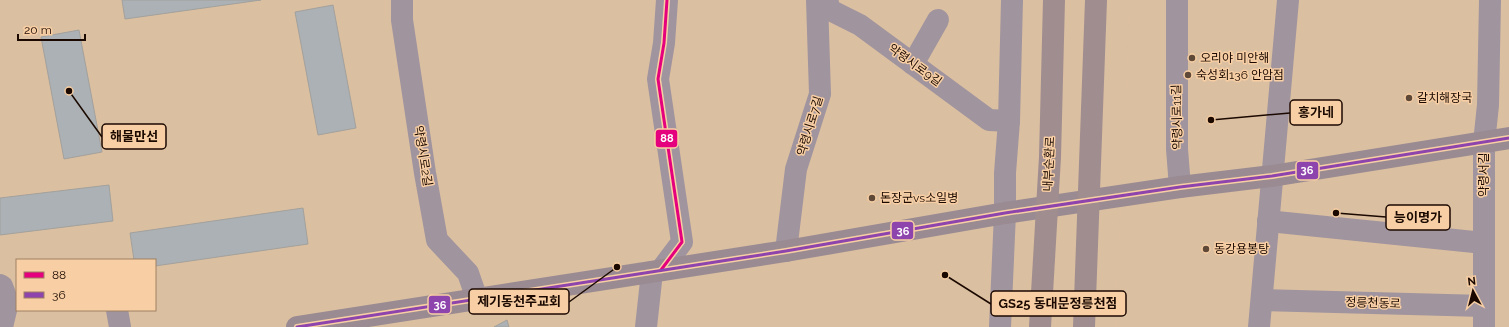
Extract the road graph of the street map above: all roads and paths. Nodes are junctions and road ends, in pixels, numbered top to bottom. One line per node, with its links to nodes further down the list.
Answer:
1 (402, 0): 24 (street, 약령시로2길)
2 (667, 0): 22 (street)
3 (817, 0): 21 (street, 약령시로7길)
4 (827, 0): 12 (street, 약령시로9길)
5 (1012, 0): 13 (street)
6 (1054, 0): 34 (highway, 내부순환로, bridge)
7 (1096, 0): 35 (highway, bridge)
8 (1177, 0): 17 (street, 약령시로11길)
9 (1288, 0): 16 (street)
10 (1490, 0): 15 (street, 약령서길)
11 (938, 20): 12 (street)
12 (913, 64): 13 (street, 약령시로9길)
13 (1009, 121): 18 (street)
14 (1509, 138): 15 (main road)
15 (1484, 142): 16 (main road); 20 (street, 약령서길)
16 (1272, 176): 17 (main road); 19 (street)
17 (1174, 188): 18 (main road, bridge)
18 (1014, 212): 21 (main road); 33 (street)
19 (1268, 221): 20 (street); 25 (street)
20 (1484, 243): 27 (street, 약령서길)
21 (786, 251): 22 (main road)
22 (657, 271): 24 (main road); 32 (street)
23 (0, 285): 29 (street)
24 (477, 299): 28 (main road)
25 (1262, 300): 27 (street, 정릉천동로); 36 (street)
26 (117, 311): 30 (street)
27 (1484, 316)
28 (358, 322): 31 (main road)
29 (2, 327)
30 (120, 327)
31 (297, 327)
32 (646, 327)
33 (1000, 327)
34 (1040, 327)
35 (1084, 327)
36 (1259, 327)

